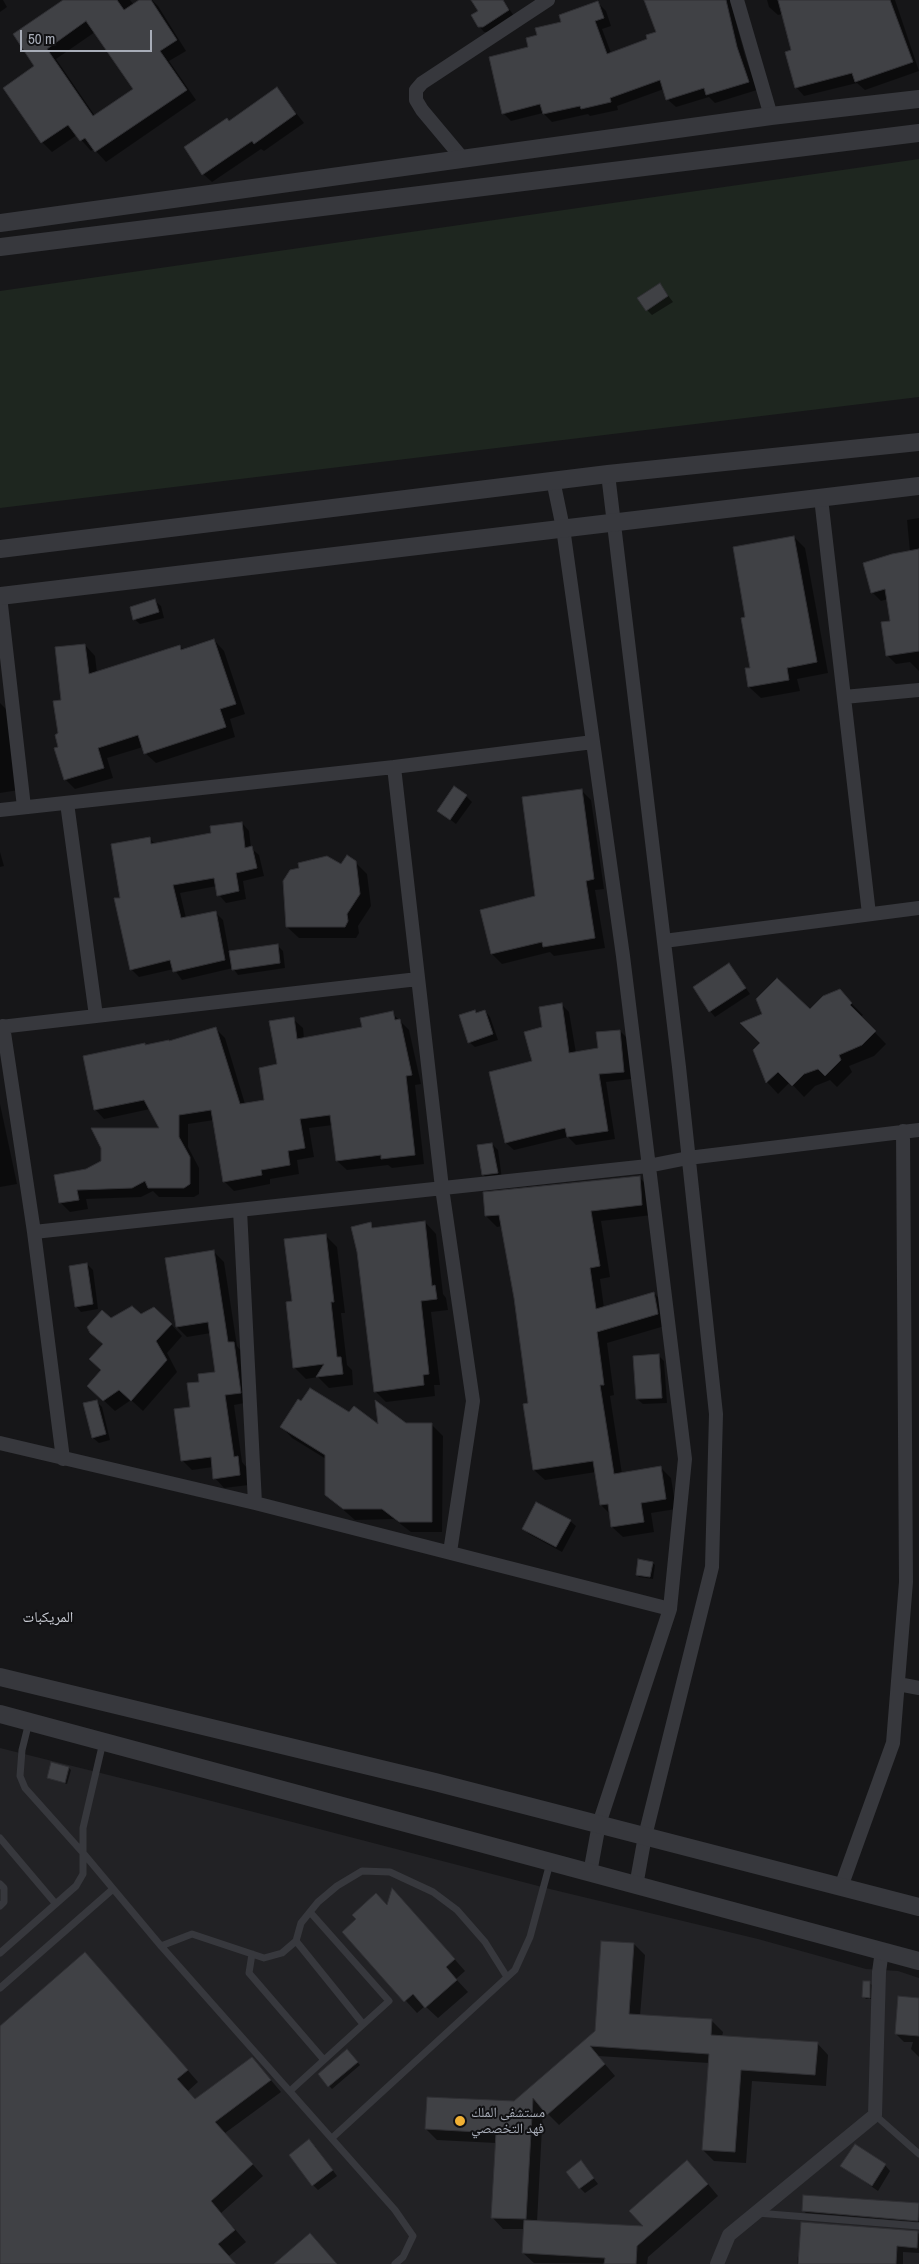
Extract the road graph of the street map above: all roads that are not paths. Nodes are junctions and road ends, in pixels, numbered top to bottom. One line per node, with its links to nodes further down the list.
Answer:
1 (548, 0): 7 (street)
2 (737, 0): 5 (street)
3 (919, 91): 4 (street)
4 (911, 100): 5 (street)
5 (771, 116): 7 (street)
6 (919, 133): 9 (street)
7 (463, 159): 8 (street)
8 (0, 223)
9 (0, 247)
10 (919, 442): 11 (street)
11 (608, 474): 12 (street); 15 (street)
12 (553, 480): 16 (street); 17 (street)
13 (919, 486): 14 (street)
14 (821, 498): 15 (street); 20 (street)
15 (614, 522): 16 (street); 28 (street)
16 (563, 528): 18 (street); 21 (street)
17 (0, 549)
18 (0, 596): 24 (street)
19 (919, 690): 20 (street)
20 (844, 697): 27 (street)
21 (593, 742): 22 (street); 35 (street)
22 (394, 767): 23 (street); 29 (street)
23 (67, 803): 24 (street); 30 (street)
24 (24, 807): 25 (street)
25 (0, 810)
26 (919, 908): 27 (street)
27 (869, 914): 28 (street)
28 (664, 941): 34 (street)
29 (418, 979): 30 (street); 36 (street)
30 (96, 1016): 31 (street)
31 (1, 1026): 38 (street)
32 (919, 1130): 33 (street)
33 (903, 1132): 34 (street); 45 (street)
34 (688, 1158): 35 (street); 51 (street)
35 (648, 1166): 36 (street); 43 (street)
36 (442, 1188): 37 (street); 42 (street)
37 (240, 1210): 38 (street); 41 (street)
38 (34, 1232): 40 (street)
39 (0, 1443): 40 (street)
40 (63, 1459): 41 (street)
41 (255, 1503): 42 (street)
42 (450, 1552): 43 (street)
43 (670, 1609): 50 (street)
44 (0, 1677): 50 (street)
45 (898, 1684): 46 (street); 58 (street)
46 (919, 1688)
47 (0, 1714): 48 (street)
48 (30, 1722): 49 (street); 53 (lane)
49 (103, 1742): 53 (lane); 54 (street)
50 (599, 1824): 51 (street); 55 (street)
51 (645, 1836): 57 (street); 58 (street)
52 (0, 1838): 60 (lane)
53 (84, 1854): 59 (lane); 60 (lane)
54 (550, 1862): 55 (street); 70 (lane)
55 (590, 1873): 57 (street)
56 (0, 1884): 61 (lane)
57 (636, 1886): 66 (street)
58 (841, 1887): 62 (street)
59 (113, 1889): 65 (lane); 71 (lane)
60 (55, 1904): 67 (lane)
61 (0, 1906)
62 (919, 1907)
63 (310, 1912): 64 (lane); 70 (lane); 72 (lane)
64 (296, 1941): 68 (lane); 72 (lane)
65 (161, 1946): 68 (lane); 74 (lane)
66 (882, 1951): 69 (street); 75 (street)
67 (0, 1953)
68 (252, 1954): 73 (lane)
69 (919, 1961)
70 (507, 1977): 76 (lane)
71 (0, 1988)
72 (363, 2024): 73 (lane)
73 (324, 2060): 74 (lane)
74 (290, 2091): 76 (lane)
75 (875, 2115): 77 (lane); 78 (street)
76 (332, 2138): 80 (lane)
77 (919, 2154)
78 (756, 2213): 79 (lane); 81 (street)
79 (919, 2226)
80 (395, 2264)
81 (717, 2264)

